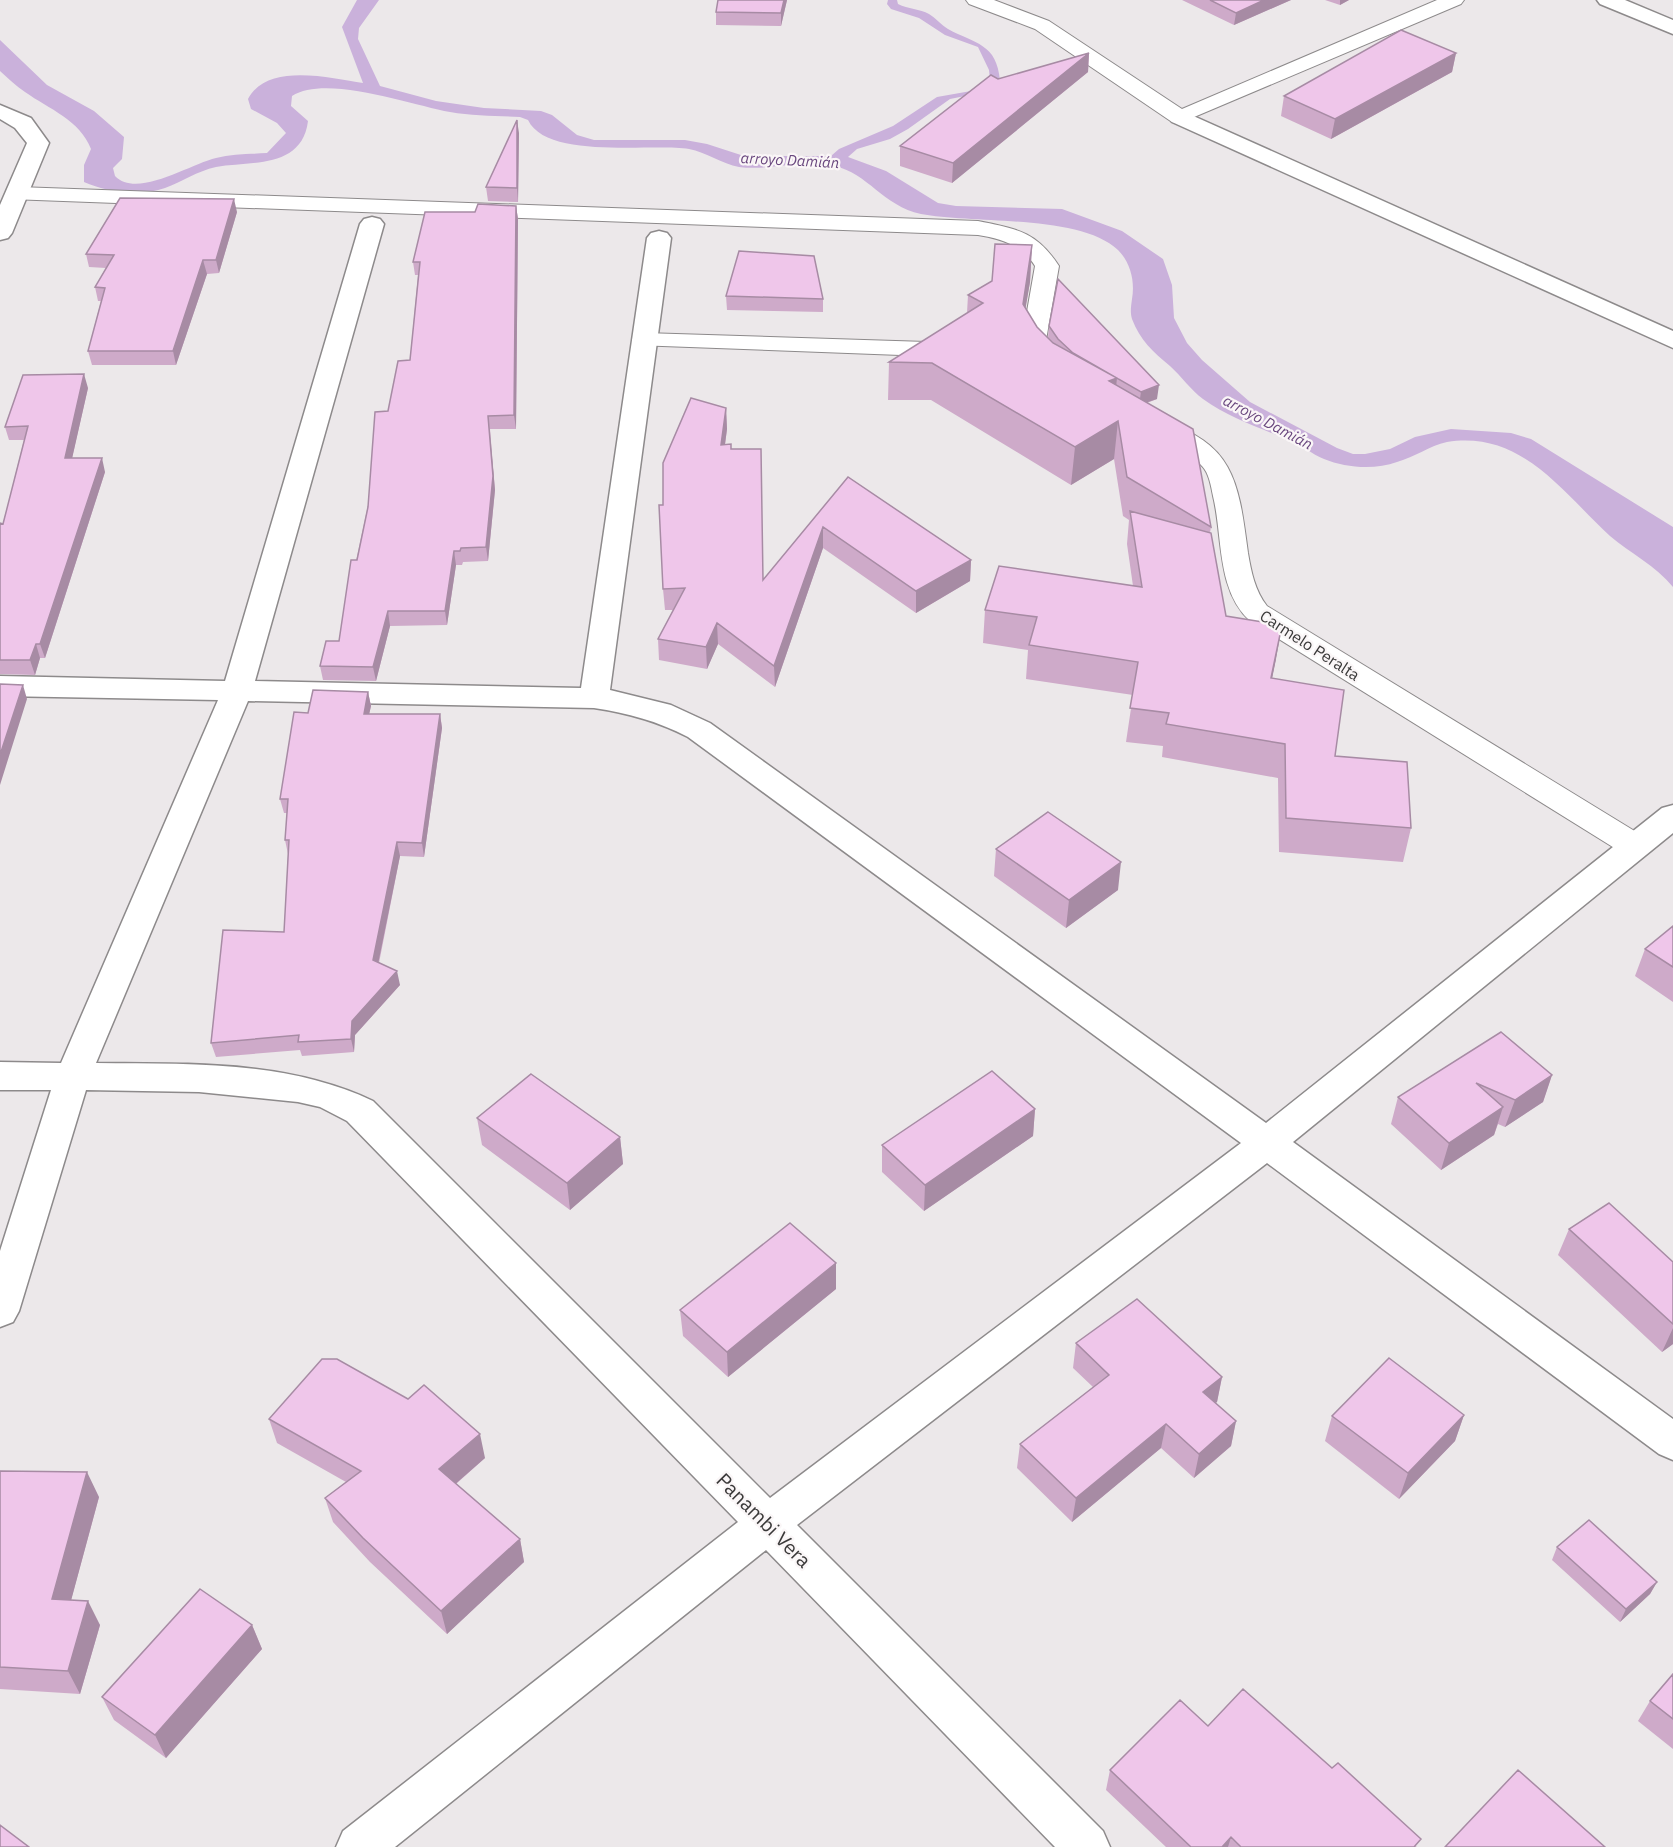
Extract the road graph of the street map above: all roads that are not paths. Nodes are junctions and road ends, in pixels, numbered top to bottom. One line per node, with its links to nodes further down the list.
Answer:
1 (976, 0): 6 (lane)
2 (1454, 0): 6 (lane)
3 (1608, 0): 4 (street)
4 (1673, 28)
5 (0, 112): 7 (street)
6 (1180, 117): 12 (street)
7 (18, 194): 9 (street); 14 (lane)
8 (372, 224): 17 (street)
9 (0, 233)
10 (659, 238): 11 (street)
11 (644, 340): 13 (lane); 18 (street)
12 (1673, 340)
13 (927, 349)
14 (1071, 380)
15 (1133, 415): 19 (lane, Carmelo Peralta)
16 (0, 686): 17 (street)
17 (237, 690): 18 (street); 21 (street)
18 (594, 698): 22 (street)
19 (1658, 834): 22 (street)
20 (0, 1076): 21 (street, Panambi Vera)
21 (72, 1078): 23 (street); 25 (street, Panambi Vera)
22 (1267, 1143): 24 (street); 25 (street)
23 (0, 1311)
24 (1673, 1442)
25 (767, 1524): 26 (street); 27 (street, Panambi Vera)
26 (359, 1847)
27 (1087, 1847)

